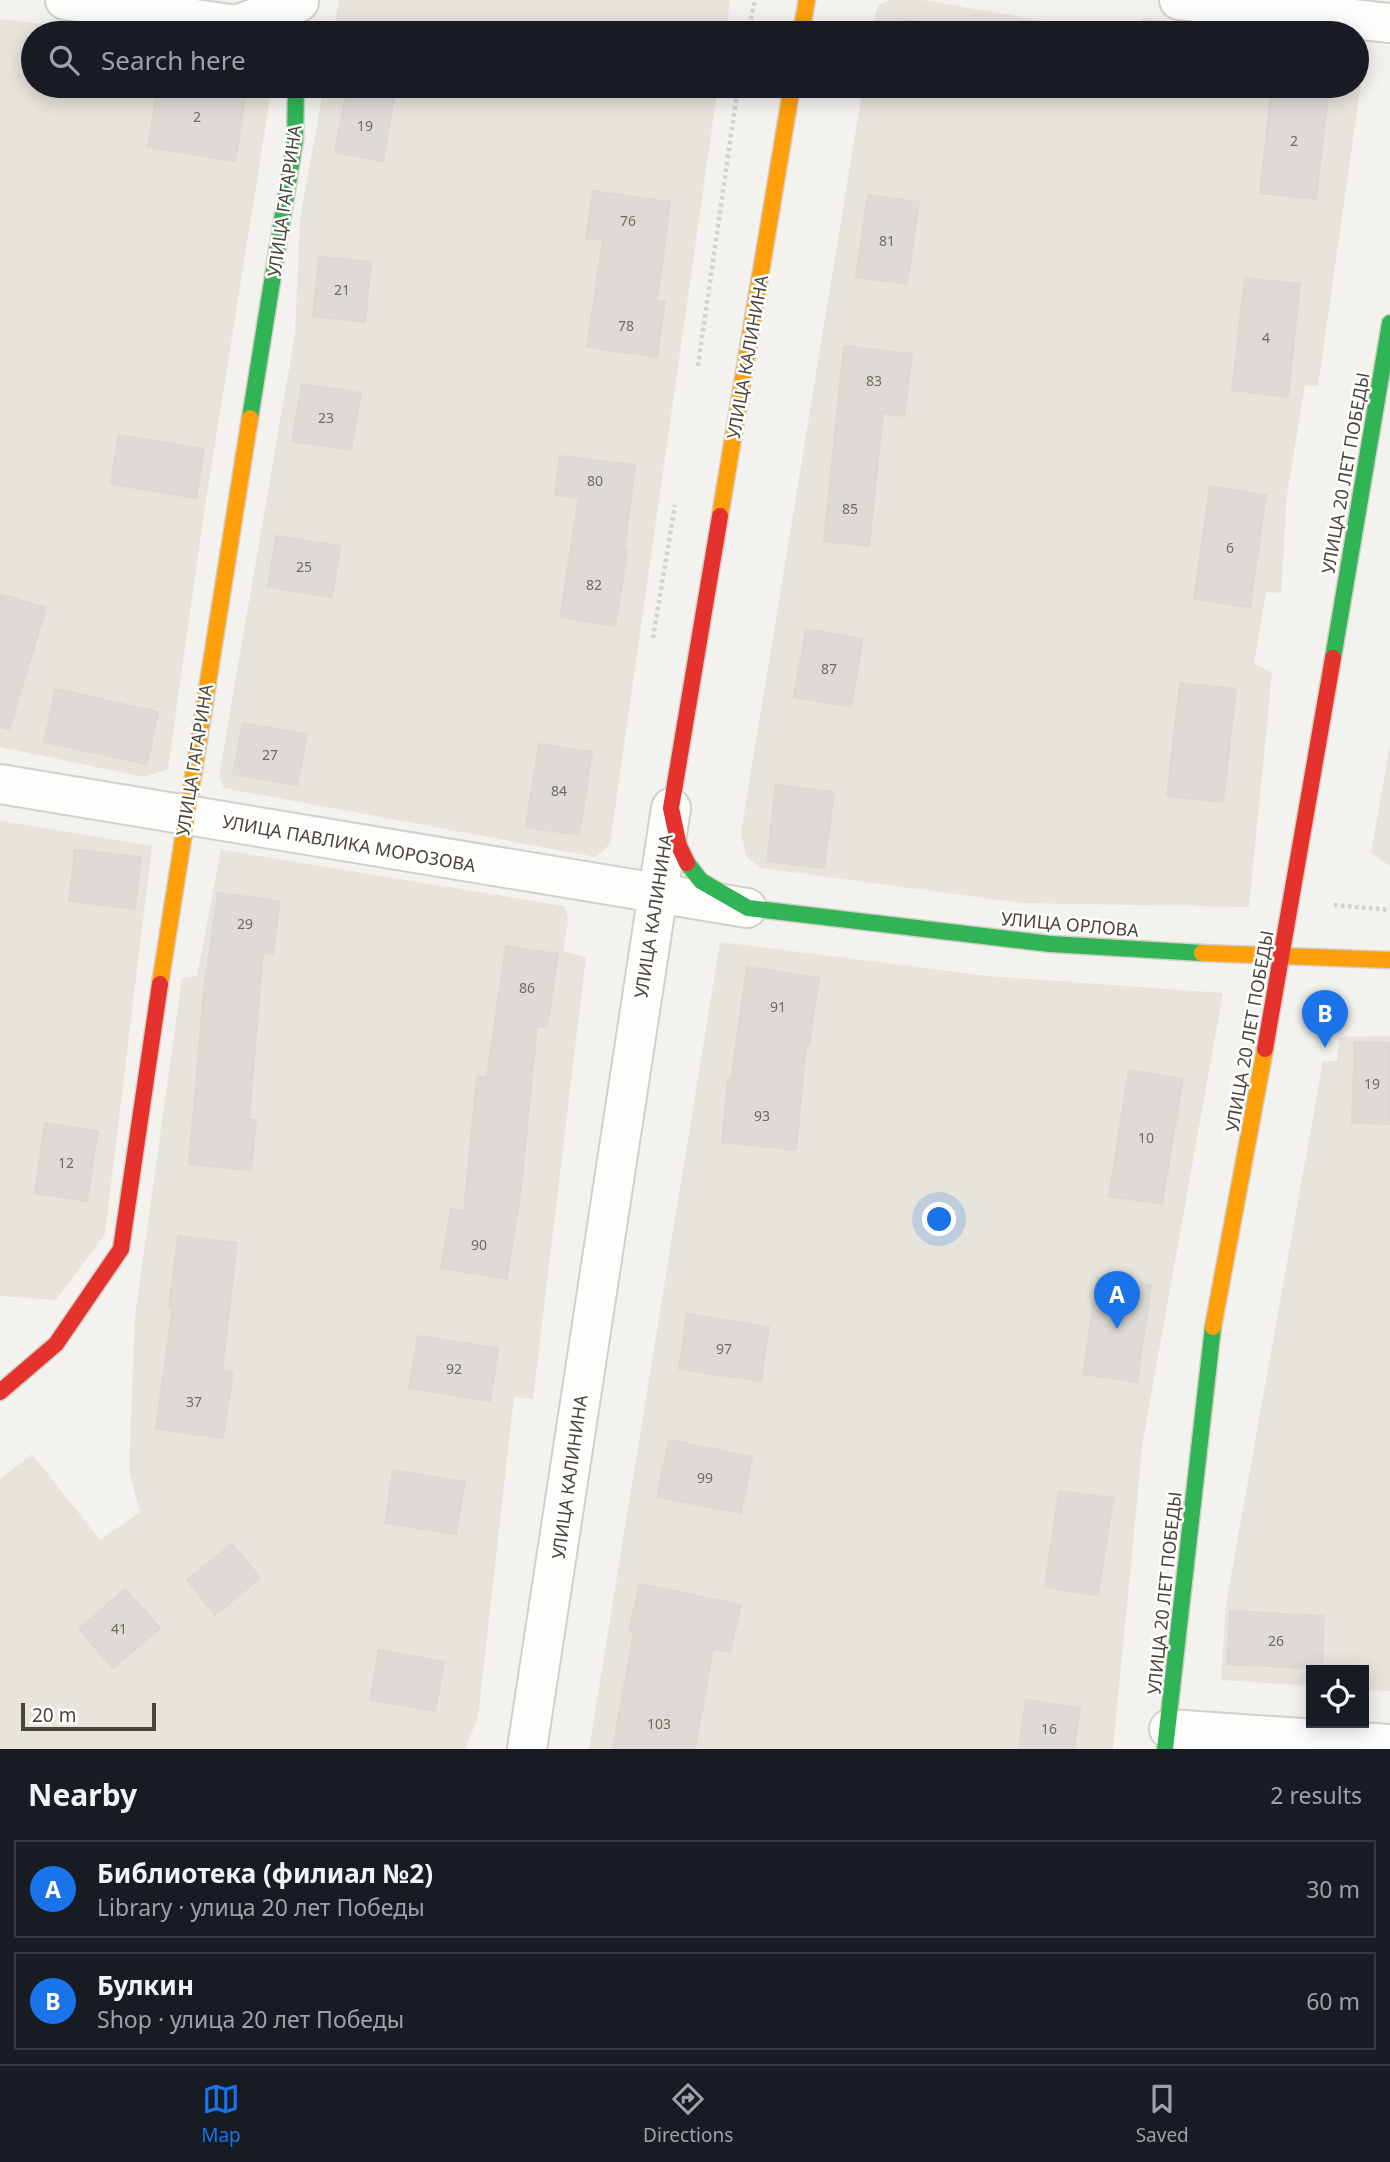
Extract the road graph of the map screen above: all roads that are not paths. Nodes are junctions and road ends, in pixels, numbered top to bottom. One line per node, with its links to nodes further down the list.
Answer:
1 (65, 0): 5 (street)
2 (807, 0): 7 (street)
3 (1179, 0): 8 (street)
4 (298, 12): 6 (street)
5 (209, 21)
6 (255, 21)
7 (803, 21)
8 (1390, 23)
9 (296, 98): 14 (street, УЛИЦА ГАГАРИНА)
10 (790, 98): 13 (street, УЛИЦА КАЛИНИНА)
11 (1390, 323): 17 (street, УЛИЦА 20 ЛЕТ ПОБЕДЫ)
12 (0, 784): 14 (street, УЛИЦА ПАВЛИКА МОРОЗОВА)
13 (671, 808): 15 (street, УЛИЦА КАЛИНИНА); 16 (street, УЛИЦА ОРЛОВА)
14 (185, 815): 15 (street, УЛИЦА ПАВЛИКА МОРОЗОВА); 19 (street, УЛИЦА ГАГАРИНА)
15 (656, 894): 16 (street, УЛИЦА ПАВЛИКА МОРОЗОВА); 22 (street, УЛИЦА КАЛИНИНА)
16 (748, 908): 17 (street, УЛИЦА ОРЛОВА)
17 (1282, 957): 18 (street, УЛИЦА ОРЛОВА); 20 (street, УЛИЦА 20 ЛЕТ ПОБЕДЫ)
18 (1390, 960)
19 (0, 1392)
20 (1167, 1739): 21 (street)
21 (1390, 1744)
22 (527, 1749)

